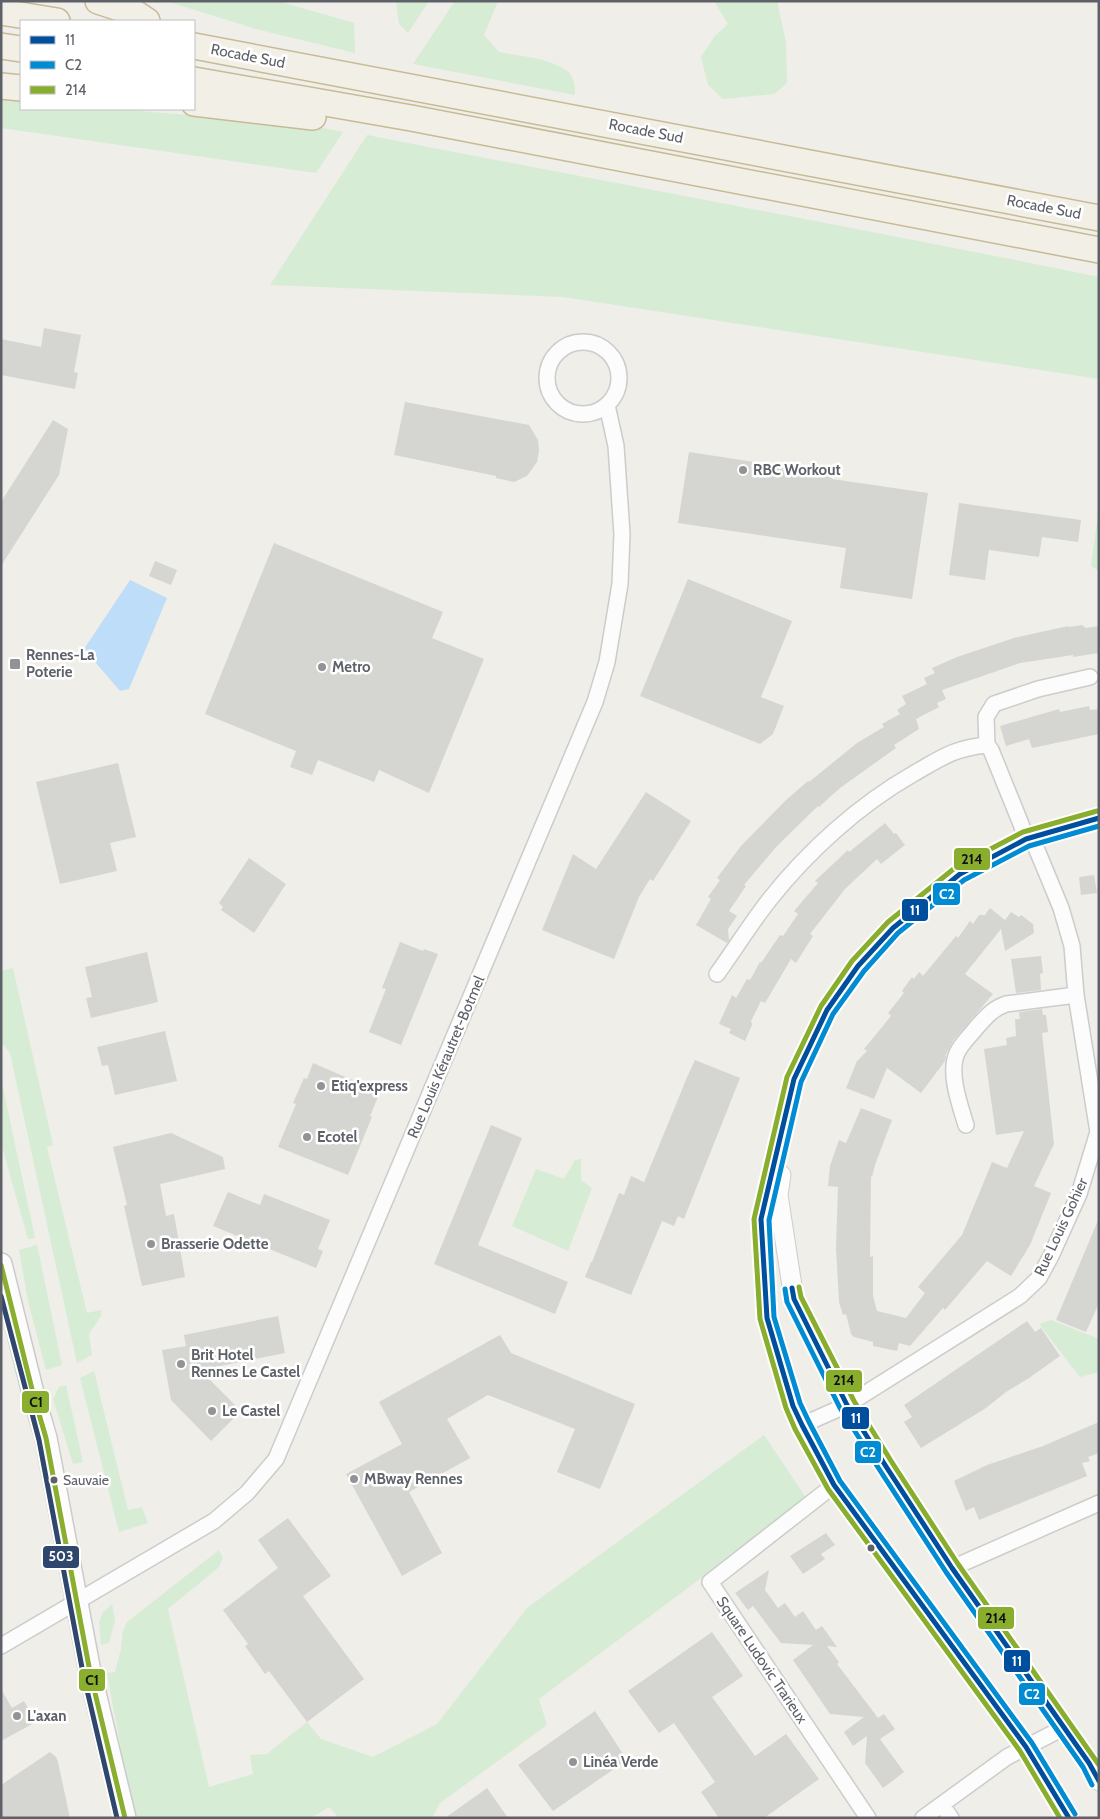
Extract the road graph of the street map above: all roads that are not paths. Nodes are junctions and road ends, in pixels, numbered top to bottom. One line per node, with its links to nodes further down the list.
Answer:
1 (98, 1): 4 (highway)
2 (1, 12): 3 (highway)
3 (51, 20)
4 (146, 20)
5 (1, 46): 7 (highway)
6 (195, 46): 13 (highway, Rocade Sud)
7 (20, 49)
8 (195, 80): 12 (highway)
9 (1, 86): 10 (highway)
10 (20, 88)
11 (195, 103): 12 (highway)
12 (318, 110): 14 (highway, Rocade Sud)
13 (1099, 218)
14 (1099, 250)
15 (607, 405): 15 (street); 30 (street, Rue Louis Kérautret-Botmel)
16 (1090, 677): 17 (street)
17 (987, 745): 19 (street, Rue Louis Gohier); 20 (street)
18 (1099, 818): 19 (street)
19 (1029, 838): 21 (street, Rue Louis Gohier); 22 (street)
20 (717, 974)
21 (1076, 996): 23 (street); 25 (street, Rue Louis Gohier)
22 (794, 1079): 25 (street); 26 (street)
23 (966, 1125)
24 (1, 1264): 30 (main road)
25 (847, 1405): 26 (street, Rue Louis Gohier); 29 (street)
26 (802, 1425): 27 (street)
27 (834, 1485): 33 (street); 37 (street, Square Ludovic Trarieux)
28 (1099, 1503): 29 (street)
29 (952, 1568): 32 (street)
30 (76, 1603): 31 (street, Rue Louis Kérautret-Botmel); 36 (main road)
31 (1, 1646)
32 (1063, 1728): 33 (street); 34 (street)
33 (1026, 1747): 35 (street); 40 (street)
34 (1099, 1781)
35 (942, 1805): 38 (street); 39 (street)
36 (125, 1818)
37 (868, 1818)
38 (923, 1818)
39 (951, 1818)
40 (1069, 1818)

